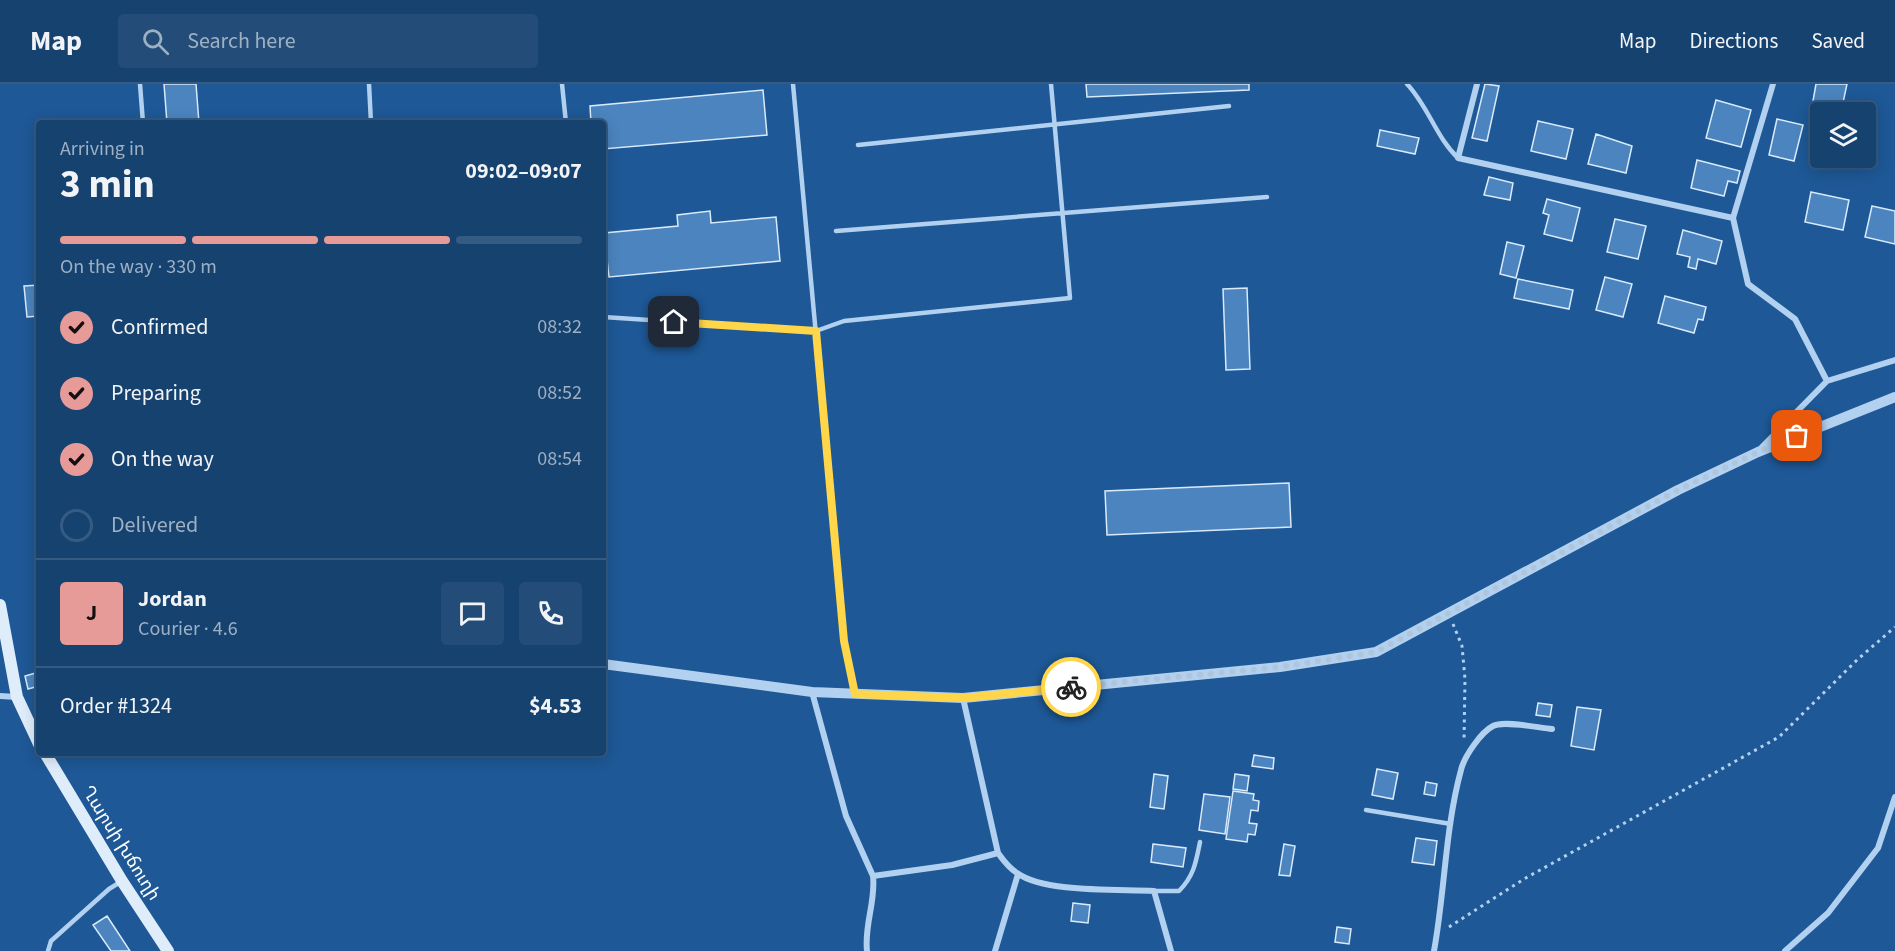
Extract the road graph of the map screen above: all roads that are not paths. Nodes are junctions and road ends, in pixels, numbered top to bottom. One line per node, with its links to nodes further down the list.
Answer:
1 (140, 84): 10 (lane)
2 (369, 84): 11 (lane)
3 (562, 84): 12 (lane)
4 (793, 84): 21 (lane)
5 (1051, 84): 13 (lane)
6 (1407, 84): 15 (lane)
7 (1476, 84): 15 (street)
8 (1773, 84): 18 (street)
9 (1229, 106): 13 (lane)
10 (143, 120)
11 (371, 120)
12 (566, 120)
13 (1054, 125): 14 (lane); 17 (lane)
14 (858, 145)
15 (1458, 158): 18 (street)
16 (1267, 196): 17 (lane)
17 (1063, 213): 19 (lane); 21 (lane)
18 (1733, 218): 23 (street)
19 (836, 231)
20 (606, 317): 21 (lane)
21 (816, 331): 29 (lane)
22 (1895, 360): 23 (street)
23 (1827, 381): 25 (street)
24 (1895, 397): 25 (street)
25 (1758, 452): 32 (street)
26 (0, 605): 31 (main road)
27 (606, 664): 28 (street)
28 (812, 692): 29 (street); 42 (street)
29 (855, 694): 32 (street)
30 (0, 696): 31 (street)
31 (17, 697): 34 (main road)
32 (963, 698): 40 (street)
33 (1552, 729): 38 (street)
34 (36, 735)
35 (47, 756): 43 (main road, Ղարսի խճուղի)
36 (1895, 797): 51 (street)
37 (1366, 810): 38 (lane)
38 (1451, 824): 45 (street)
39 (1200, 842): 44 (lane)
40 (998, 853): 41 (street); 42 (street)
41 (1018, 874): 44 (street); 49 (street)
42 (873, 876): 48 (street)
43 (122, 881): 46 (lane); 47 (main road, Ղարսի խճուղի)
44 (1154, 891): 50 (street)
45 (1435, 948)
46 (48, 951)
47 (168, 951)
48 (867, 951)
49 (995, 951)
50 (1171, 951)
51 (1785, 951)

